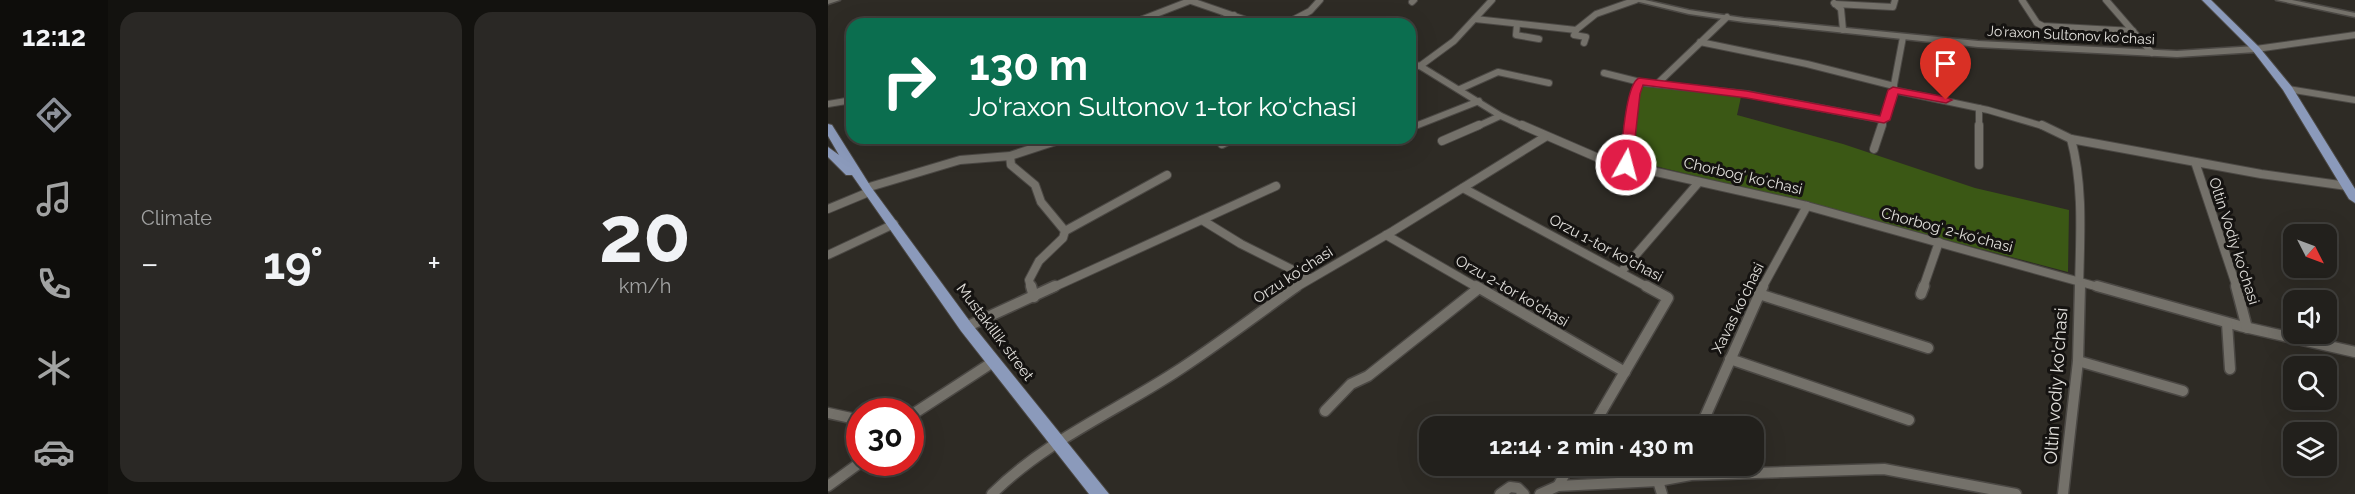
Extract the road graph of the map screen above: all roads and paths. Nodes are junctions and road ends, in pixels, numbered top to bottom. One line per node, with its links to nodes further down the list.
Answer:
1 (836, 0): 11 (street)
2 (1320, 0): 21 (street)
3 (1492, 0): 22 (street)
4 (1636, 0): 17 (street, Joʻraxon Sultonov koʻchasi); 24 (street)
5 (1895, 0): 13 (street)
6 (2022, 0): 26 (street)
7 (2106, 0): 26 (street)
8 (2206, 0): 32 (main road)
9 (2280, 0): 14 (street)
10 (1192, 1): 15 (street); 18 (street)
11 (828, 2)
12 (1834, 2): 13 (street); 25 (street)
13 (1871, 3)
14 (2310, 3): 16 (street)
15 (1234, 15): 19 (street); 20 (street)
16 (2355, 15)
17 (1727, 17): 25 (street, Joʻraxon Sultonov koʻchasi); 30 (street)
18 (1146, 18)
19 (1226, 18)
20 (1242, 18)
21 (1296, 18)
22 (1475, 19): 23 (street); 35 (street)
23 (1517, 24): 24 (street); 29 (street)
24 (1576, 30): 31 (street)
25 (1843, 30): 28 (street, Joʻraxon Sultonov koʻchasi)
26 (2133, 31): 33 (street)
27 (2355, 35): 32 (street)
28 (1903, 37): 33 (street, Joʻraxon Sultonov koʻchasi); 40 (street)
29 (1539, 39)
30 (1700, 42): 39 (street); 40 (street, Oltin Vodiy koʻchasi)
31 (1584, 44)
32 (2256, 49): 33 (street, Joʻraxon Sultonov koʻchasi); 42 (main road)
33 (2152, 53)
34 (1416, 65): 35 (street, Chorbogʻ koʻchasi)
35 (1420, 66): 41 (street, Chorbogʻ koʻchasi)
36 (1604, 73): 37 (street)
37 (1639, 82): 39 (street); 62 (street)
38 (1550, 83): 41 (street)
39 (1657, 84): 49 (street)
40 (1894, 88): 47 (street, Oltin Vodiy koʻchasi); 49 (street)
41 (1460, 89): 45 (street, Chorbogʻ koʻchasi)
42 (2288, 89): 43 (street); 67 (main road)
43 (2355, 100)
44 (846, 101): 46 (street)
45 (1479, 101): 48 (street, Chorbogʻ koʻchasi); 50 (street)
46 (828, 104)
47 (1979, 108): 53 (street, Oltin Vodiy koʻchasi); 63 (street)
48 (1500, 116): 52 (street, Chorbogʻ koʻchasi); 54 (street)
49 (1884, 120): 58 (street)
50 (1418, 125)
51 (830, 133): 69 (main road, Mustakillik street)
52 (1545, 137): 62 (street, Chorbogʻ koʻchasi); 68 (street, Orzu koʻchasi)
53 (2071, 139): 61 (street, Oltin Vodiy koʻchasi); 81 (street)
54 (1442, 141)
55 (1039, 144): 57 (street)
56 (1047, 144): 57 (street)
57 (1041, 146): 60 (street)
58 (1874, 149)
59 (828, 150): 69 (main road, Mustakillik street)
60 (1010, 156): 69 (street); 75 (street)
61 (2195, 162): 67 (street, Oltin Vodiy koʻchasi); 88 (street, Oltin Vodiy koʻchasi)
62 (1626, 165): 65 (street, Chorbogʻ koʻchasi)
63 (1979, 165)
64 (1167, 175): 75 (street)
65 (1699, 182): 71 (street, Chorbogʻ koʻchasi); 79 (street)
66 (1276, 186): 73 (street)
67 (2347, 186): 70 (main road)
68 (1463, 188): 76 (street, Orzu koʻchasi); 79 (street, Orzu 1-tor ko'chasi)
69 (868, 190): 72 (street); 74 (main road, Mustakillik street)
70 (2355, 198)
71 (1808, 206): 77 (street, Chorbogʻ 2-koʻchasi); 83 (street, Xavas koʻchasi)
72 (828, 209)
73 (1202, 220): 80 (street); 85 (street)
74 (894, 224): 78 (street); 87 (main road, Mustakillik street)
75 (1065, 231): 85 (street)
76 (1386, 235): 80 (street, Orzu koʻchasi); 82 (street, Orzu 2-tor ko'chasi)
77 (1939, 242): 81 (street, Chorbogʻ 2-koʻchasi); 84 (street)
78 (828, 255)
79 (1621, 272): 95 (street, Orzu 1-tor ko'chasi)
80 (1309, 278): 104 (street, Orzu koʻchasi)
81 (2080, 281): 86 (street); 93 (street, Oltin vodiy ko'chasi)
82 (1479, 288): 95 (street, Orzu 2-tor ko'chasi); 98 (street)
83 (1759, 294): 89 (street); 91 (street, Xavas koʻchasi)
84 (1920, 294)
85 (1034, 297): 87 (street)
86 (2227, 323): 88 (street); 94 (street)
87 (966, 327): 92 (main road, Mustakillik street)
88 (2247, 328): 90 (street)
89 (1928, 348)
90 (2355, 352)
91 (1730, 359): 101 (street, Xavas koʻchasi); 103 (street)
92 (993, 362): 97 (street); 104 (main road, Mustakillik street)
93 (2078, 362): 96 (street); 119 (street, Oltin vodiy ko'chasi)
94 (2230, 369)
95 (1625, 372): 100 (street, Orzu 1-tor ko'chasi)
96 (2182, 391)
97 (924, 407)
98 (1325, 411)
99 (828, 413): 102 (street)
100 (1599, 416)
101 (1705, 416)
102 (846, 417)
103 (1909, 420)
104 (1058, 441): 112 (street, Orzu koʻchasi); 113 (main road, Mustakillik street)
105 (1764, 470): 118 (street)
106 (846, 473): 110 (street)
107 (1564, 476): 111 (street)
108 (1675, 476): 109 (street)
109 (1658, 482): 111 (street); 117 (street)
110 (828, 486)
111 (1558, 486): 116 (street)
112 (992, 494)
113 (1100, 494)
114 (1500, 494): 115 (street)
115 (1524, 494)
116 (1540, 494)
117 (1662, 494)
118 (2016, 494)
119 (2063, 494)

